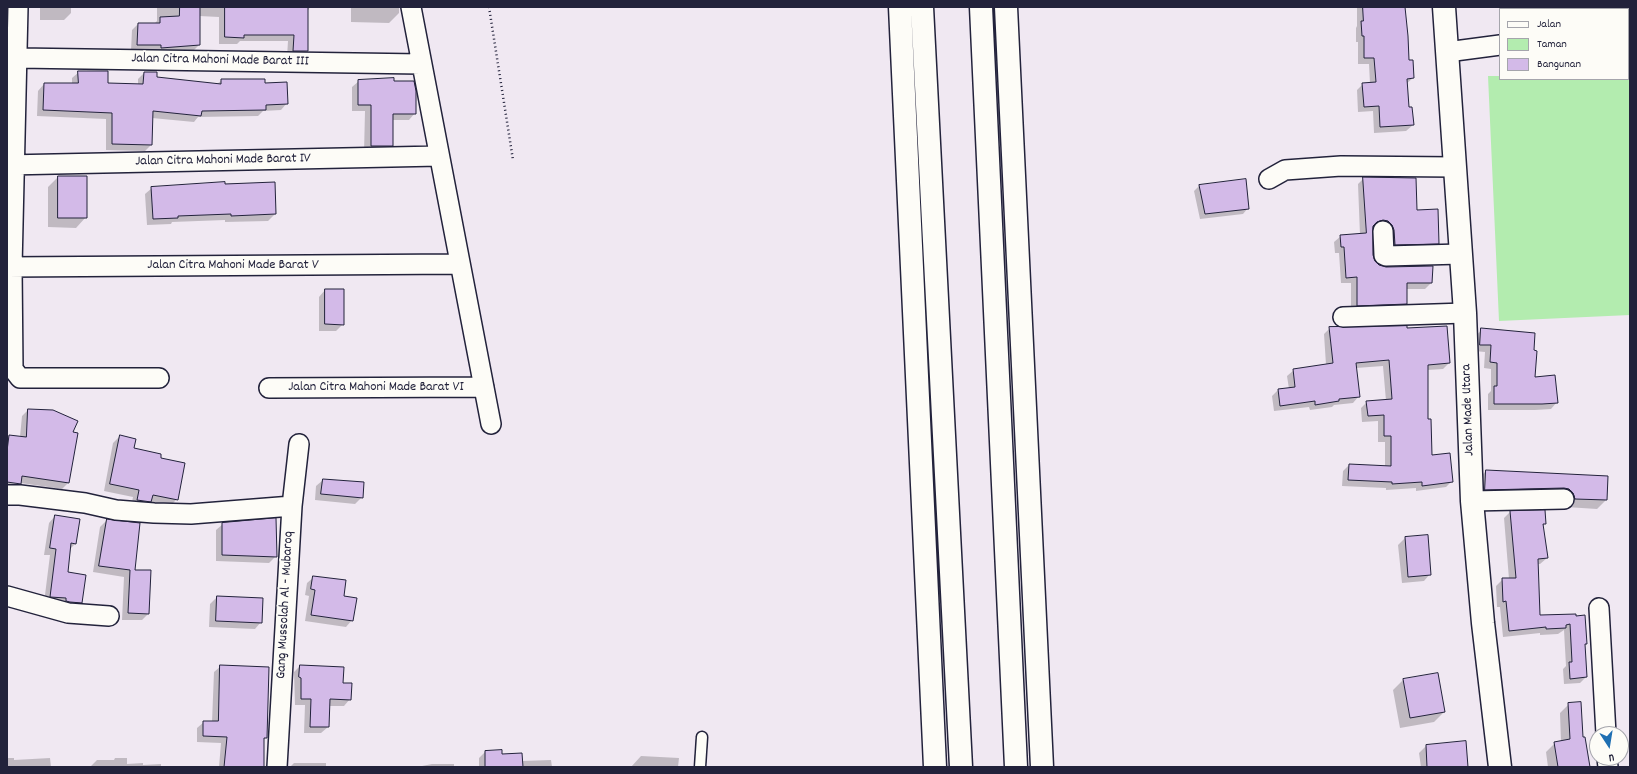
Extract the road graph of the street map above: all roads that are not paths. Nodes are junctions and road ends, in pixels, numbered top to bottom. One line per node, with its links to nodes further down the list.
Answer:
1 (18, 7): 10 (street)
2 (411, 7): 11 (street)
3 (900, 7): 38 (main road)
4 (922, 7): 39 (main road)
5 (981, 7): 40 (main road)
6 (1006, 7): 41 (main road)
7 (1444, 7): 9 (main road, Jalan Made Utara)
8 (1499, 45): 9 (street)
9 (1447, 52): 14 (main road, Jalan Made Utara)
10 (18, 58): 11 (street, Jalan Citra Mahoni Made Barat III); 13 (street)
11 (422, 64): 12 (street)
12 (439, 156): 13 (street, Jalan Citra Mahoni Made Barat IV); 18 (street)
13 (11, 165): 19 (street)
14 (1455, 167): 15 (street); 17 (main road, Jalan Made Utara)
15 (1269, 179)
16 (1383, 231): 17 (street)
17 (1461, 254): 20 (main road, Jalan Made Utara)
18 (460, 264): 19 (street, Jalan Citra Mahoni Made Barat V); 23 (street)
19 (9, 267): 22 (street)
20 (1465, 313): 21 (street); 29 (main road, Jalan Made Utara)
21 (1343, 317)
22 (158, 378)
23 (484, 387): 24 (street, Jalan Citra Mahoni Made Barat VI); 25 (street)
24 (269, 388)
25 (491, 424)
26 (299, 444): 30 (street, Gang Mussolah Al - Mubaroq)
27 (7, 495): 30 (street)
28 (1564, 499): 29 (street)
29 (1472, 501): 42 (main road, Jalan Made Utara)
30 (292, 506): 36 (street, Gang Mussolah Al - Mubaroq)
31 (7, 596): 33 (street)
32 (1599, 608): 34 (street)
33 (109, 616)
34 (1606, 726)
35 (702, 737): 37 (lane)
36 (277, 767)
37 (700, 767)
38 (935, 767)
39 (961, 767)
40 (1016, 767)
41 (1042, 767)
42 (1500, 767)

